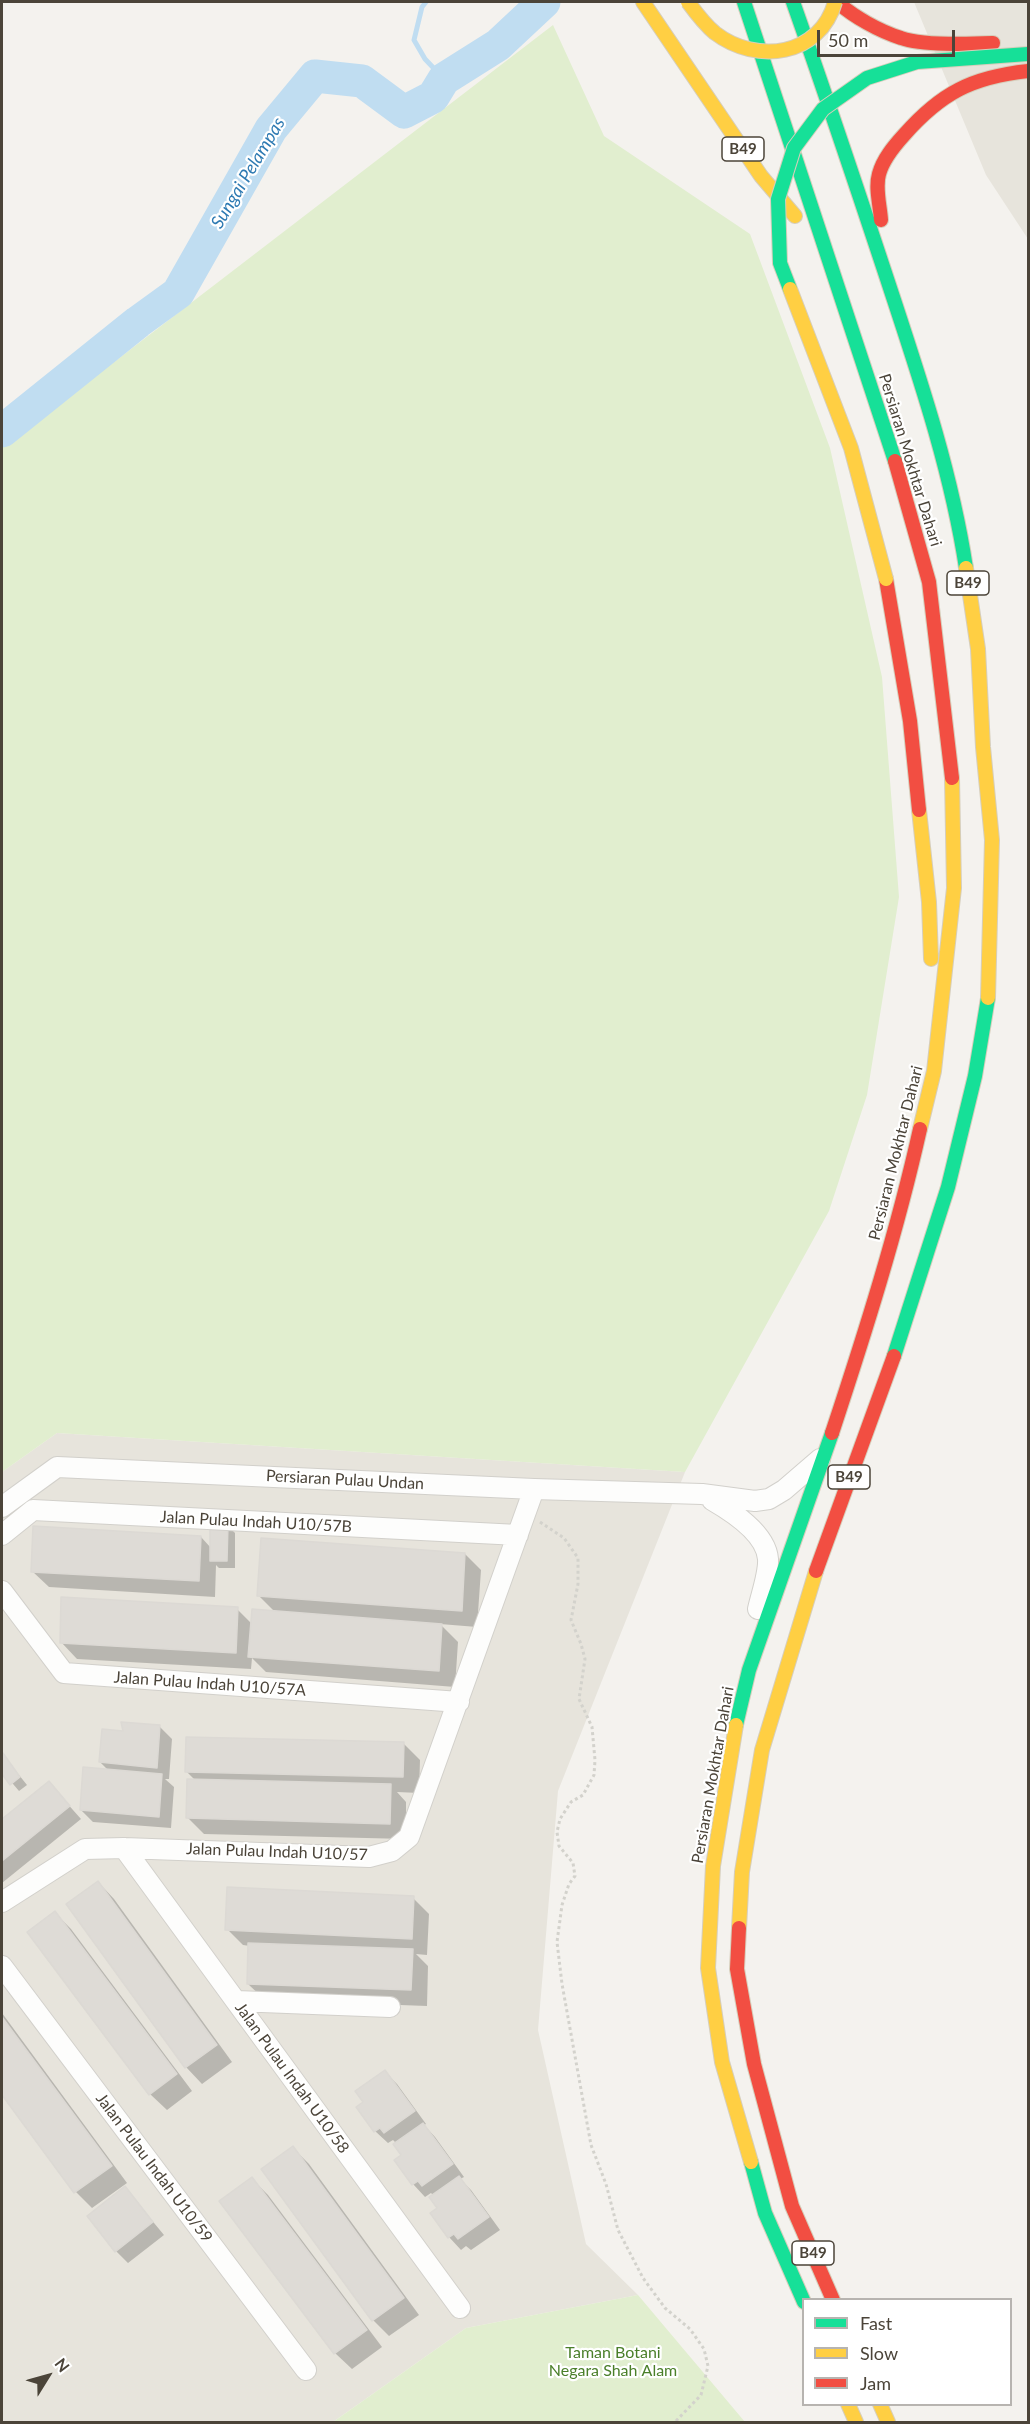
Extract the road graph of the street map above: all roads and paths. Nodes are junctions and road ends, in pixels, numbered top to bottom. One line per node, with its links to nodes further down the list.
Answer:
1 (643, 2): 10 (main road, B49)
2 (688, 2): 5 (main road, bridge)
3 (744, 2): 10 (main road, Persiaran Mokhtar Dahari / B49)
4 (793, 2): 9 (main road, Persiaran Mokhtar Dahari / B49)
5 (836, 2): 6 (main road)
6 (1029, 40)
7 (1029, 54): 11 (main road, bridge)
8 (1029, 71): 9 (main road)
9 (886, 273): 28 (main road, Persiaran Mokhtar Dahari / B49)
10 (843, 297): 11 (main road, Persiaran Mokhtar Dahari / B49)
11 (934, 1071): 12 (main road, Persiaran Mokhtar Dahari / B49)
12 (823, 1456): 14 (street, Persiaran Pulau Undan); 20 (main road, Persiaran Mokhtar Dahari / B49)
13 (534, 1489): 14 (street, Persiaran Pulau Undan); 15 (street, Persiaran Pulau Undan); 16 (street, Jalan Pulau Indah U10/57)
14 (702, 1494): 20 (street)
15 (2, 1507)
16 (525, 1515): 18 (street, Jalan Pulau Indah U10/57); 33 (path)
17 (2, 1535): 18 (street, Jalan Pulau Indah U10/57B)
18 (518, 1535): 21 (street, Jalan Pulau Indah U10/57)
19 (2, 1590): 21 (street, Jalan Pulau Indah U10/57A)
20 (749, 1670): 27 (main road, Persiaran Mokhtar Dahari / B49)
21 (459, 1702): 22 (street, Jalan Pulau Indah U10/57)
22 (124, 1848): 23 (street, Jalan Pulau Indah U10/57); 25 (street, Jalan Pulau Indah U10/58)
23 (2, 1902)
24 (2, 1966): 30 (street, Jalan Pulau Indah U10/59)
25 (236, 2001): 26 (street); 29 (street, Jalan Pulau Indah U10/58)
26 (390, 2007)
27 (802, 2298)
28 (832, 2298)
29 (460, 2308)
30 (306, 2370)
31 (849, 2406): 34 (main road)
32 (881, 2406): 35 (main road)
33 (675, 2422)
34 (856, 2422)
35 (888, 2422)

